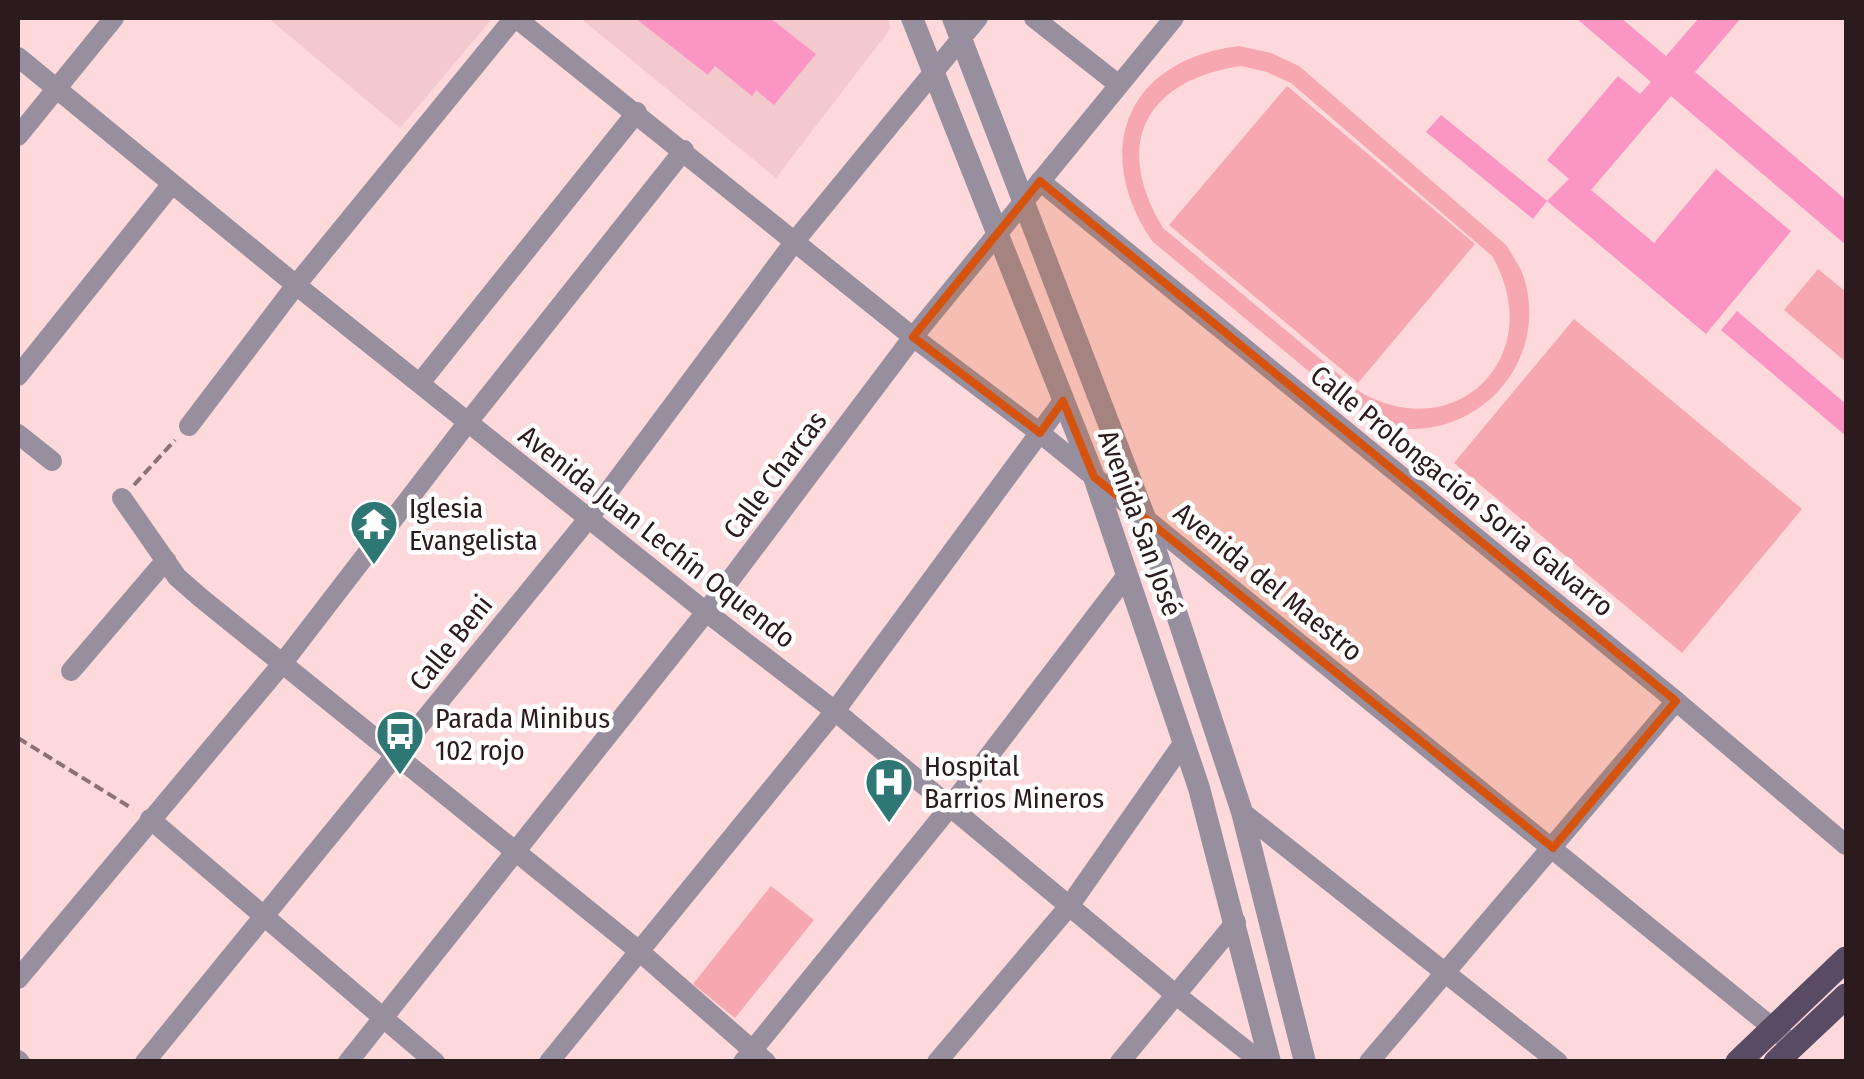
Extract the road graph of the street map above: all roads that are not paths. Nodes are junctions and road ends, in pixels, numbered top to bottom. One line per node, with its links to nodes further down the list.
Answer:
1 (114, 18): 11 (street)
2 (515, 18): 12 (street, Avenida del Maestro); 20 (street)
3 (912, 18): 9 (street, Avenida San José)
4 (978, 18): 7 (street, Calle Beni)
5 (1034, 18): 10 (street)
6 (1174, 18): 10 (street, Calle Charcas)
7 (957, 28): 9 (street, Calle Beni); 17 (street, Avenida San José)
8 (18, 58): 11 (street, Avenida Juan Lechín Oquendo)
9 (933, 76): 18 (street, Avenida San José); 19 (street, Calle Beni)
10 (1119, 85): 15 (street, Calle Charcas)
11 (56, 89): 13 (street); 16 (street, Avenida Juan Lechín Oquendo)
12 (637, 112): 14 (street, Avenida del Maestro); 23 (street)
13 (18, 136)
14 (684, 150): 19 (street, Avenida del Maestro); 25 (street)
15 (1040, 182): 17 (street, Calle Charcas); 39 (street, Calle Prolongación Soria Galvarro)
16 (172, 184): 20 (street, Avenida Juan Lechín Oquendo); 22 (street)
17 (1023, 202): 18 (street, Calle Charcas); 33 (street, Avenida San José)
18 (998, 233): 21 (street, Calle Charcas); 24 (street, Avenida San José)
19 (795, 241): 21 (street, Avenida del Maestro); 32 (street, Calle Beni)
20 (296, 285): 23 (street, Avenida Juan Lechín Oquendo); 26 (street)
21 (914, 336): 27 (street, Avenida del Maestro); 36 (street, Calle Charcas)
22 (18, 376)
23 (420, 383): 25 (street, Avenida Juan Lechín Oquendo)
24 (1063, 401): 27 (street); 30 (street, Avenida San José)
25 (468, 422): 32 (street, Avenida Juan Lechín Oquendo); 37 (street)
26 (188, 426)
27 (1040, 432): 30 (street, Avenida del Maestro); 40 (street)
28 (18, 434): 29 (street)
29 (52, 461)
30 (1094, 476): 33 (street, Avenida del Maestro); 35 (street, Avenida San José)
31 (122, 498): 34 (street)
32 (588, 518): 36 (street, Avenida Juan Lechín Oquendo); 42 (street, Calle Beni)
33 (1145, 518): 44 (street, Avenida San José); 47 (street, Avenida del Maestro)
34 (166, 560): 37 (street); 38 (street)
35 (1127, 575): 41 (street, Avenida San José); 43 (street)
36 (706, 612): 40 (street, Avenida Juan Lechín Oquendo); 48 (street, Calle Charcas)
37 (282, 664): 42 (street); 45 (street)
38 (71, 671)
39 (1676, 701): 46 (street, Calle Prolongación Soria Galvarro); 47 (street)
40 (835, 711): 43 (street, Avenida Juan Lechín Oquendo); 52 (street)
41 (1184, 742): 49 (street); 51 (street, Avenida San José)
42 (394, 756): 48 (street); 50 (street, Calle Beni)
43 (949, 808): 49 (street, Avenida Juan Lechín Oquendo); 61 (street)
44 (1242, 812): 54 (street); 70 (street, Avenida San José)
45 (150, 819): 50 (street); 55 (street)
46 (1846, 844)
47 (1553, 848): 54 (street); 60 (street, Avenida del Maestro)
48 (514, 851): 52 (street); 59 (street, Calle Charcas)
49 (1070, 905): 56 (street, Avenida Juan Lechín Oquendo); 66 (street)
50 (262, 917): 59 (street); 62 (street, Calle Beni)
51 (1236, 922): 56 (street); 69 (street, Avenida San José)
52 (638, 951): 61 (street); 65 (street)
53 (1846, 958): 57 (main road)
54 (1443, 972): 71 (street); 72 (street)
55 (18, 979)
56 (1175, 994): 67 (street); 68 (street, Avenida Juan Lechín Oquendo)
57 (1805, 998): 58 (street); 60 (main road)
58 (1841, 1010): 60 (main road)
59 (383, 1020): 63 (street, Calle Charcas); 64 (street)
60 (1781, 1045): 73 (main road)
61 (754, 1058)
62 (145, 1062)
63 (348, 1062)
64 (435, 1062)
65 (549, 1062)
66 (936, 1062)
67 (1120, 1062)
68 (1261, 1062)
69 (1270, 1062)
70 (1306, 1062)
71 (1369, 1062)
72 (1558, 1062)
73 (1738, 1062)

